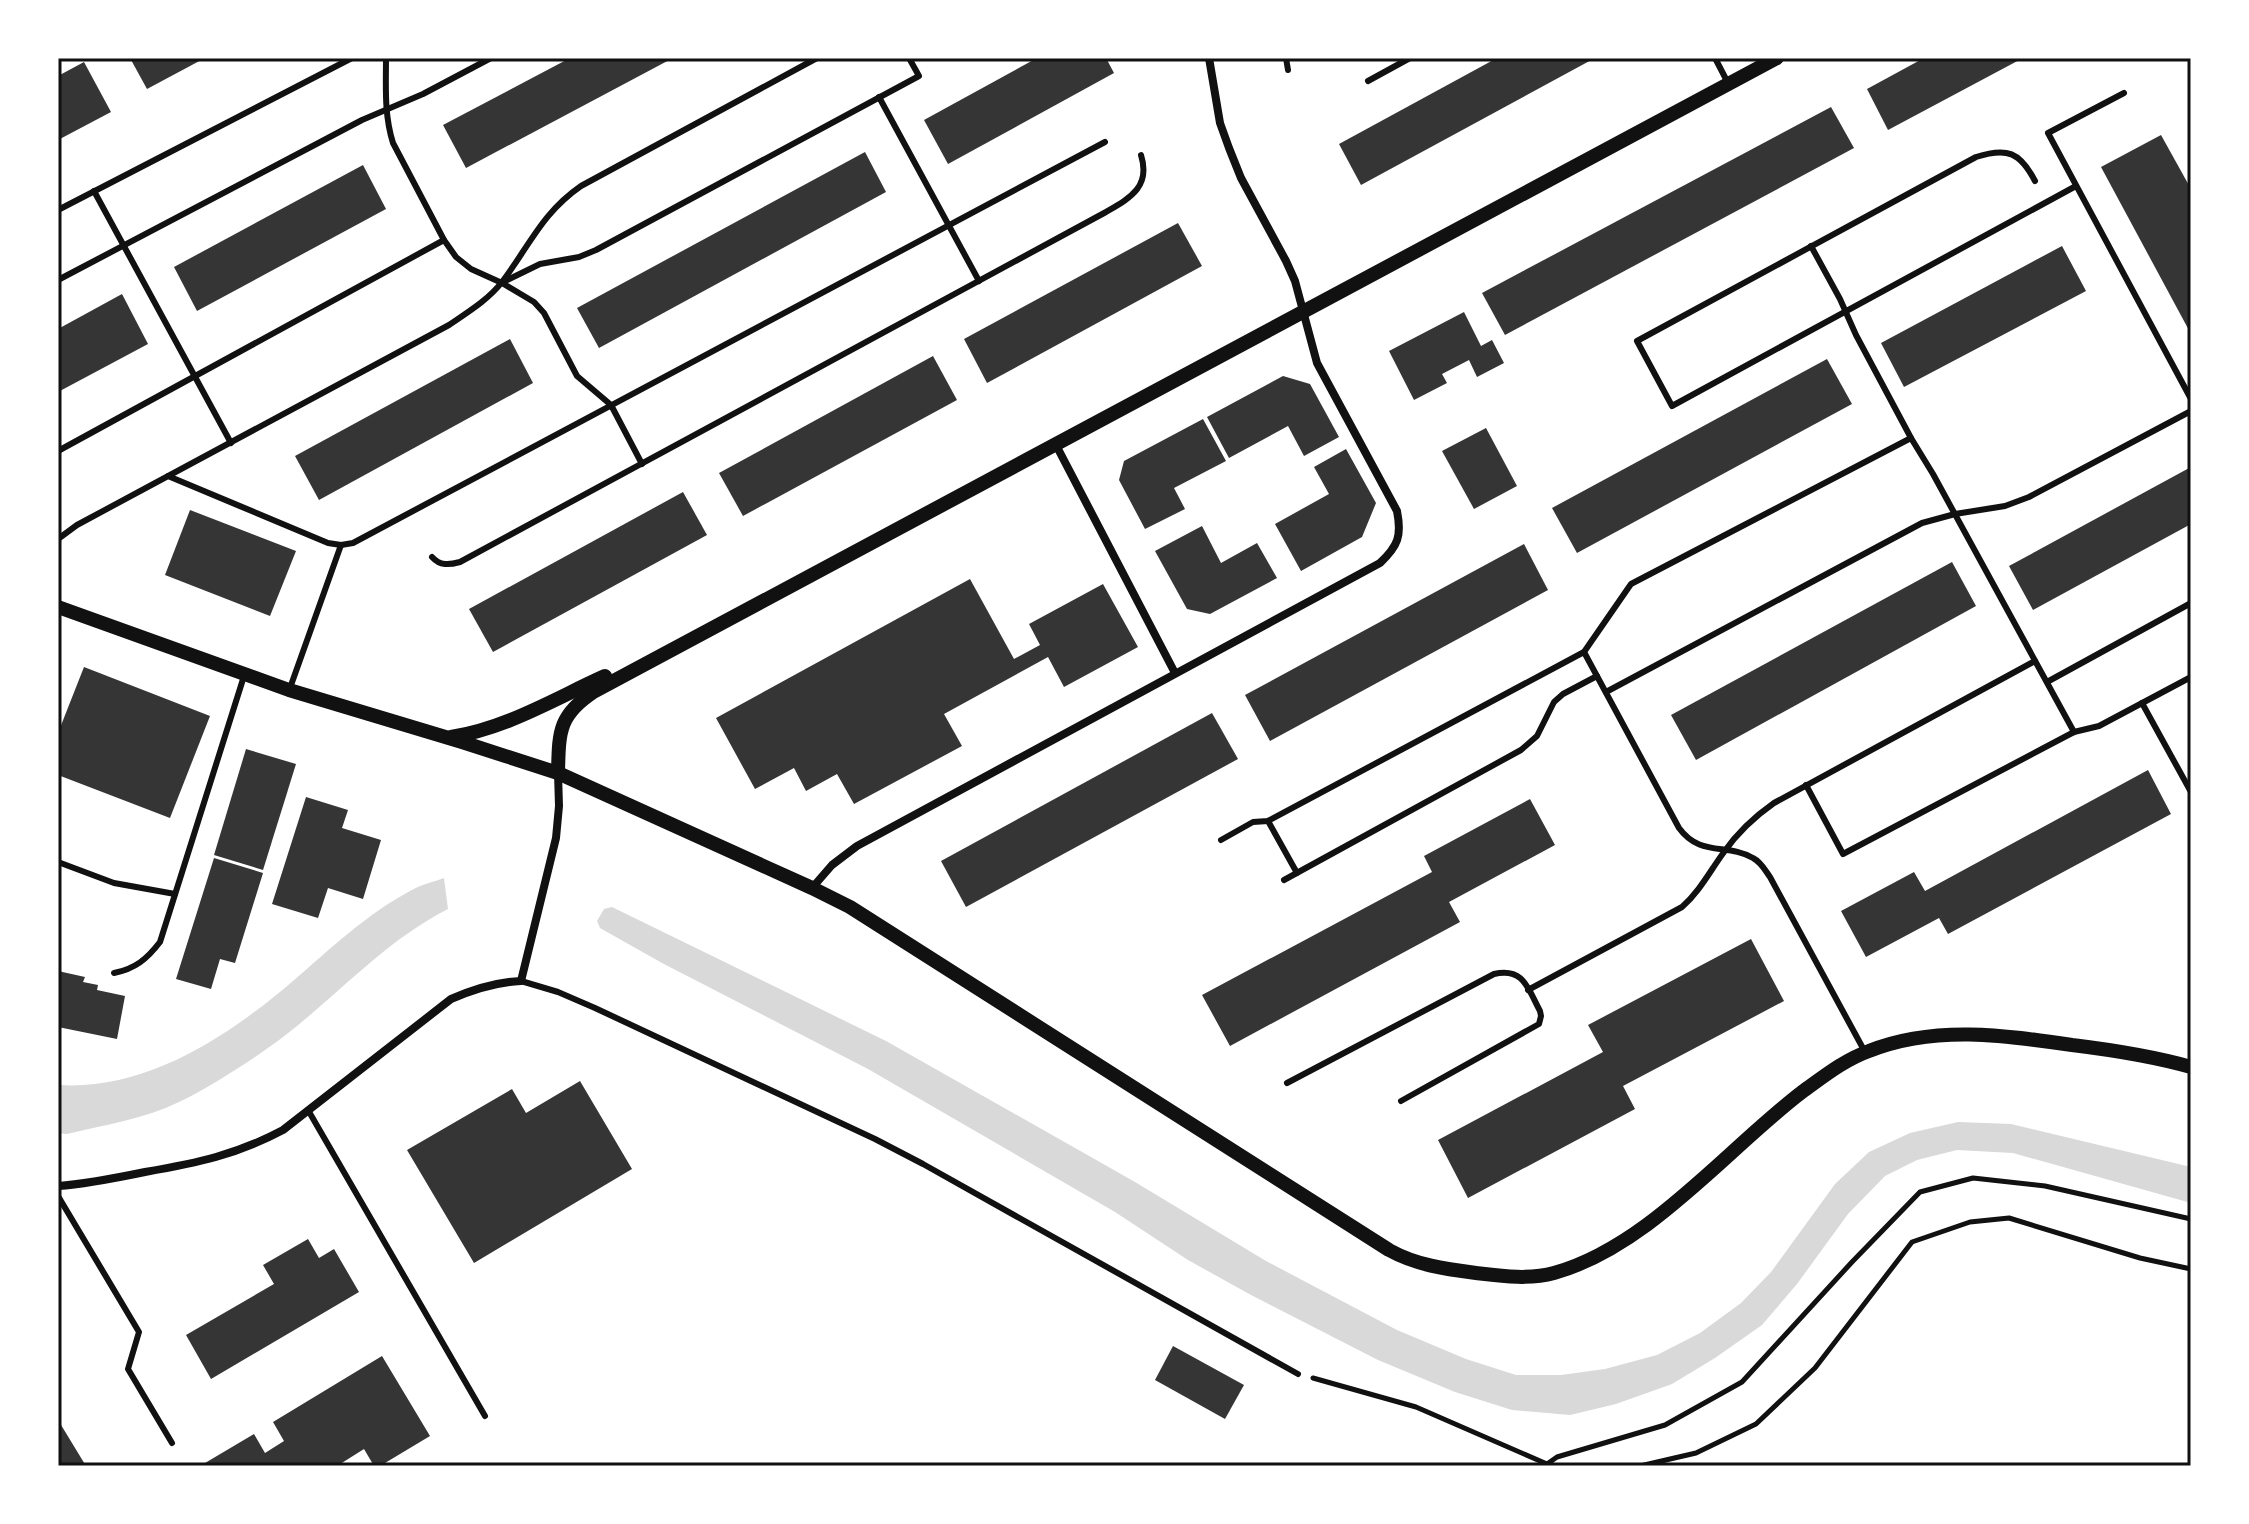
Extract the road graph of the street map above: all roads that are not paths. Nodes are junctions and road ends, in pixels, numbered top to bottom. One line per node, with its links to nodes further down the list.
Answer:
1 (352, 58): 21 (lane)
2 (386, 58): 16 (lane)
3 (491, 58): 16 (lane)
4 (817, 58): 29 (lane)
5 (909, 58): 15 (lane)
6 (1209, 58): 31 (street)
7 (1286, 58): 11 (lane)
8 (1410, 58): 12 (lane)
9 (1715, 58): 13 (lane)
10 (1777, 58): 13 (street)
11 (1288, 70)
12 (1368, 81)
13 (1729, 84): 31 (street)
14 (2124, 93): 20 (lane)
15 (879, 97): 23 (lane); 29 (lane)
16 (387, 110): 24 (lane); 25 (lane)
17 (1105, 142): 23 (lane)
18 (1141, 155): 28 (lane)
19 (2035, 181): 26 (lane)
20 (2076, 186): 30 (lane); 33 (lane)
21 (94, 191): 22 (lane); 25 (lane)
22 (58, 210)
23 (949, 225): 28 (lane); 34 (lane)
24 (444, 240): 29 (lane); 32 (lane)
25 (123, 246): 27 (lane); 32 (lane)
26 (1811, 246): 30 (lane); 30 (lane)
27 (58, 280)
28 (979, 281): 40 (lane)
29 (502, 283): 34 (lane); 37 (lane)
30 (1845, 311): 36 (lane)
31 (1303, 312): 38 (street); 52 (street)
32 (194, 377): 37 (lane); 39 (lane)
33 (2191, 399)
34 (611, 405): 40 (lane); 44 (lane)
35 (2191, 411): 42 (lane)
36 (1911, 438): 42 (lane); 49 (lane)
37 (231, 443): 41 (lane)
38 (1056, 445): 48 (street); 52 (street)
39 (58, 451)
40 (642, 464): 45 (lane)
41 (168, 476): 43 (lane); 44 (lane)
42 (1955, 514): 50 (lane); 57 (lane)
43 (58, 539)
44 (341, 545): 56 (lane)
45 (432, 557)
46 (2191, 603): 55 (lane)
47 (58, 607): 51 (street)
48 (669, 652): 60 (street); 61 (street)
49 (1584, 652): 53 (lane); 64 (lane)
50 (2035, 661): 55 (lane); 62 (lane)
51 (244, 673): 56 (street); 71 (lane)
52 (1175, 673): 70 (street)
53 (1597, 676): 57 (lane); 68 (lane)
54 (2191, 677): 58 (lane)
55 (2047, 682): 59 (lane)
56 (289, 690): 60 (street)
57 (1606, 692): 66 (lane)
58 (2142, 703): 59 (lane); 63 (lane)
59 (2074, 732): 62 (lane)
60 (448, 737): 61 (street)
61 (558, 773): 70 (street); 73 (street)
62 (1806, 785): 66 (lane)
63 (2191, 792)
64 (1268, 821): 65 (lane); 68 (lane)
65 (1221, 840)
66 (1724, 851): 74 (lane); 75 (lane)
67 (58, 862): 71 (lane)
68 (1297, 873): 69 (lane)
69 (1284, 880)
70 (812, 888): 75 (street)
71 (175, 894): 72 (lane)
72 (114, 973)
73 (521, 981): 79 (street); 82 (lane)
74 (1528, 990): 77 (lane); 78 (lane)
75 (1865, 1052): 76 (street)
76 (2191, 1067)
77 (1287, 1083)
78 (1401, 1101)
79 (308, 1110): 80 (street); 83 (lane)
80 (58, 1186)
81 (58, 1196): 84 (lane)
82 (1298, 1374)
83 (485, 1416)
84 (172, 1443)

